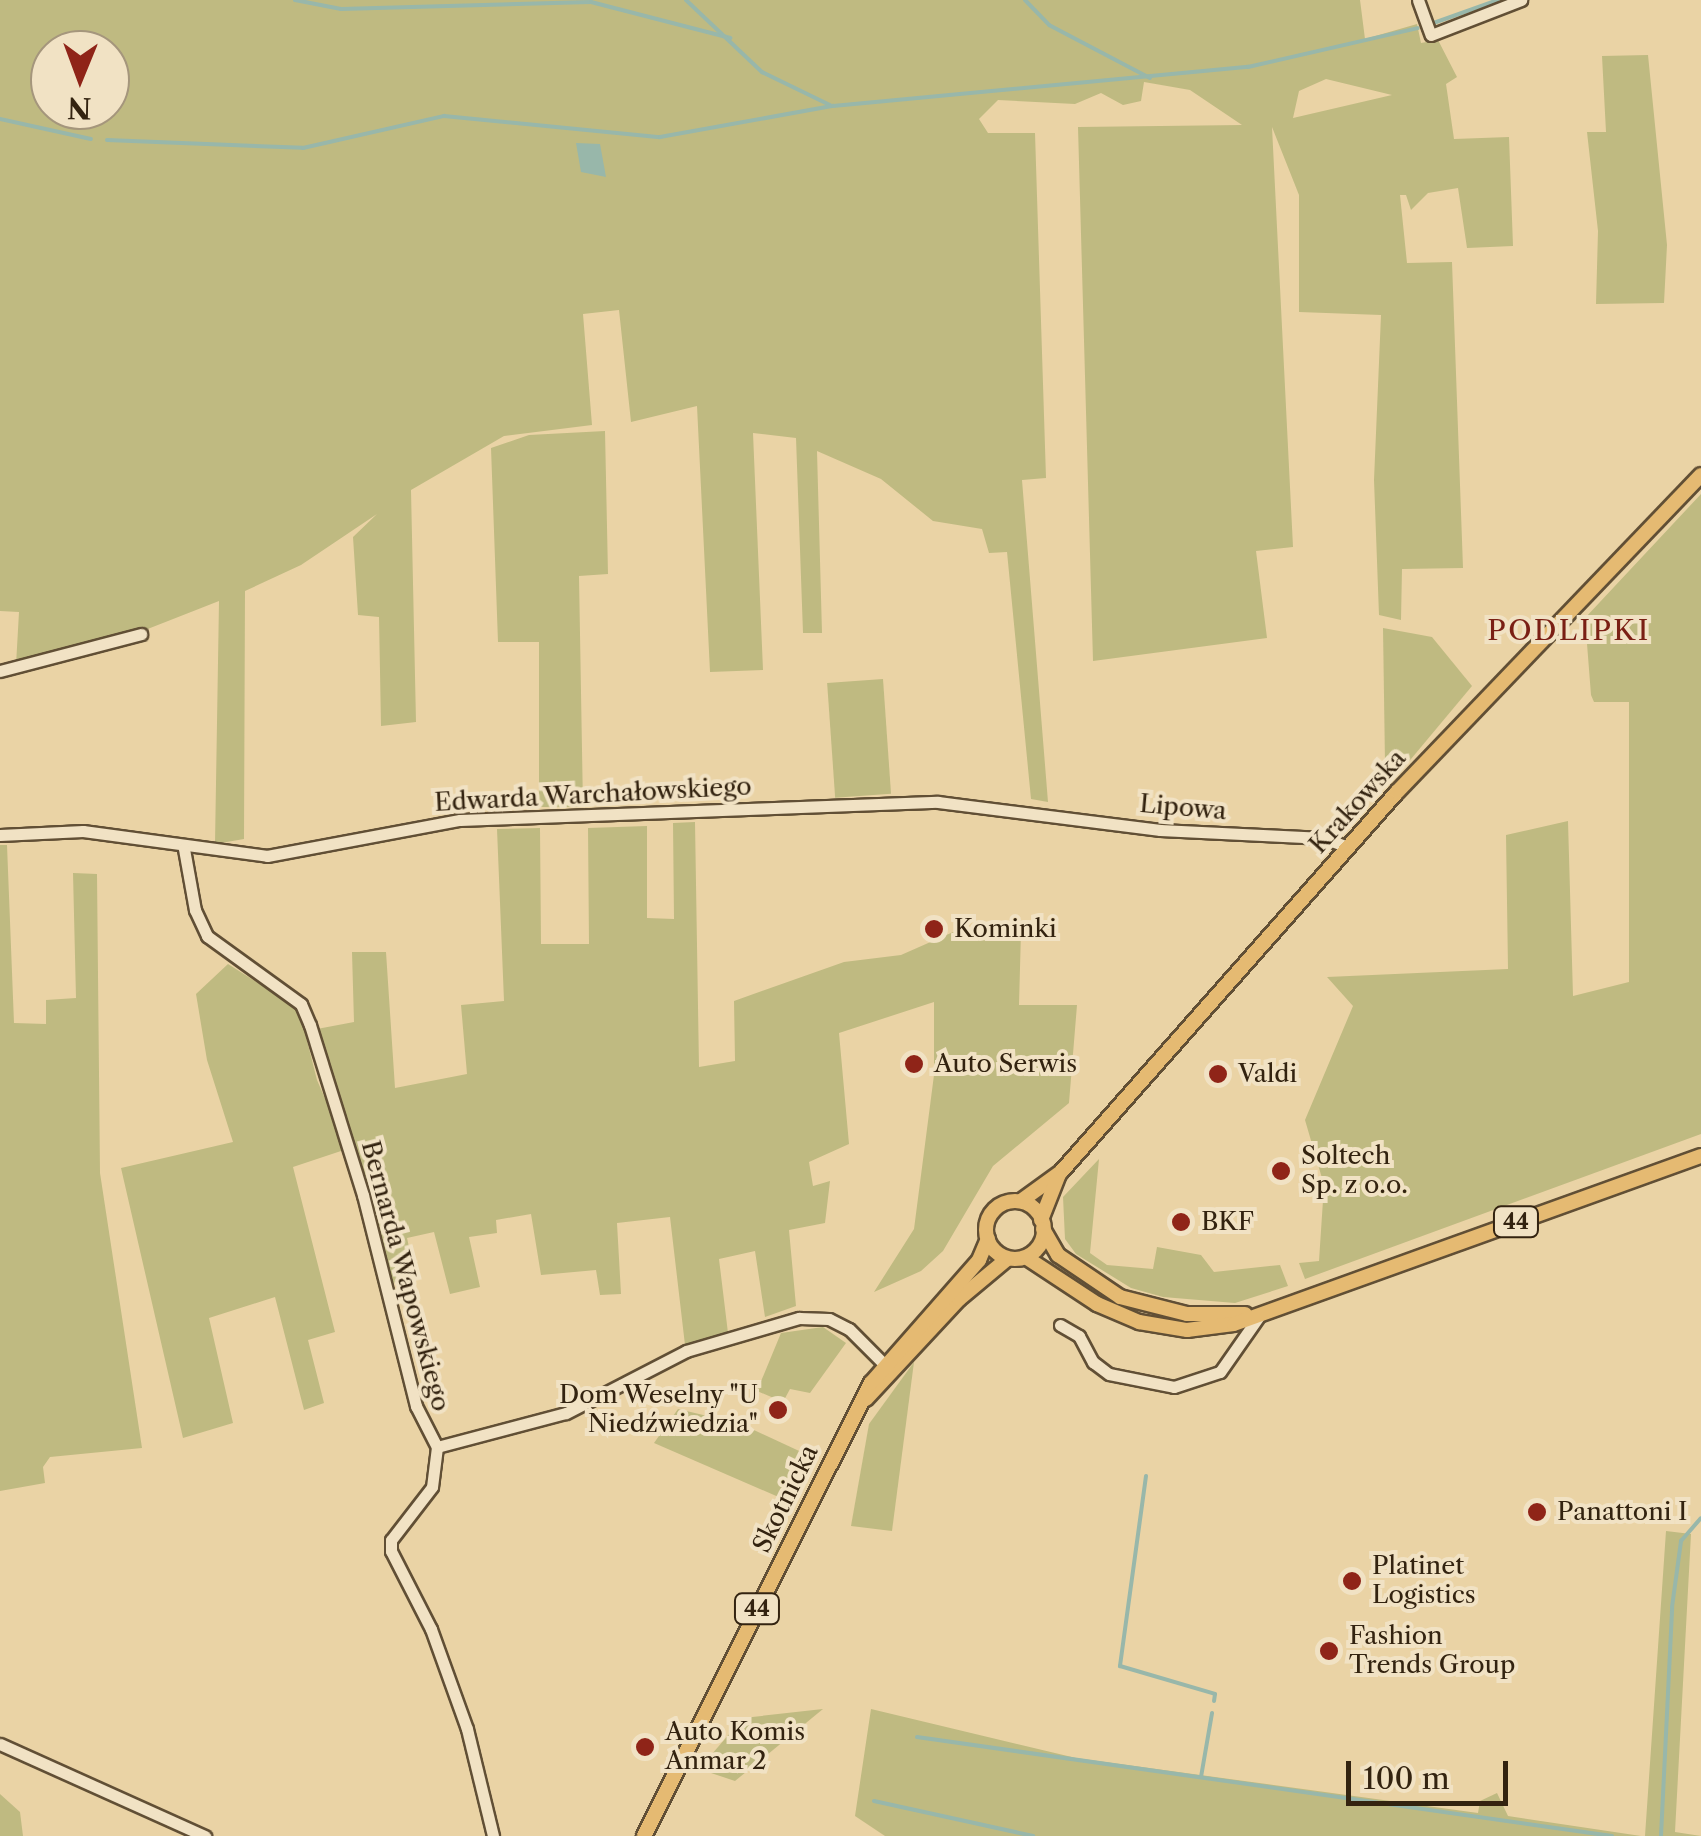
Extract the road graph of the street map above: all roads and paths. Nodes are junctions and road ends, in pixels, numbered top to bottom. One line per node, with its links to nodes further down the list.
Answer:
1 (1418, 0): 2 (street)
2 (1521, 0)
3 (1701, 475): 8 (main road, Krakowska)
4 (142, 634): 5 (street)
5 (0, 671)
6 (1014, 808): 8 (street, Lipowa); 9 (street, Edwarda Warchałowskiego)
7 (0, 835): 9 (street, Edwarda Warchałowskiego)
8 (1347, 847): 11 (main road, Krakowska)
9 (184, 849): 22 (street, Bernarda Wapowskiego)
10 (1701, 1156): 17 (main road, 44)
11 (1060, 1172): 12 (main road, Krakowska); 13 (main road, Krakowska)
12 (1021, 1201): 13 (main road, 44); 14 (main road, 44)
13 (1042, 1225): 15 (main road); 17 (main road, 44)
14 (988, 1239): 16 (main road); 21 (main road, Skotnicka / 44)
15 (1028, 1258): 16 (main road); 19 (main road, 44)
16 (1006, 1259): 21 (main road, Skotnicka / 44)
17 (1262, 1315): 19 (main road, 44); 20 (street)
18 (1060, 1325): 20 (street)
19 (1224, 1325): 20 (street)
20 (1237, 1351)
21 (888, 1369): 22 (street, Bernarda Wapowskiego); 26 (main road, Skotnicka / 44)
22 (437, 1448): 25 (street)
23 (0, 1744): 24 (street)
24 (205, 1836)
25 (493, 1836)
26 (644, 1836)

